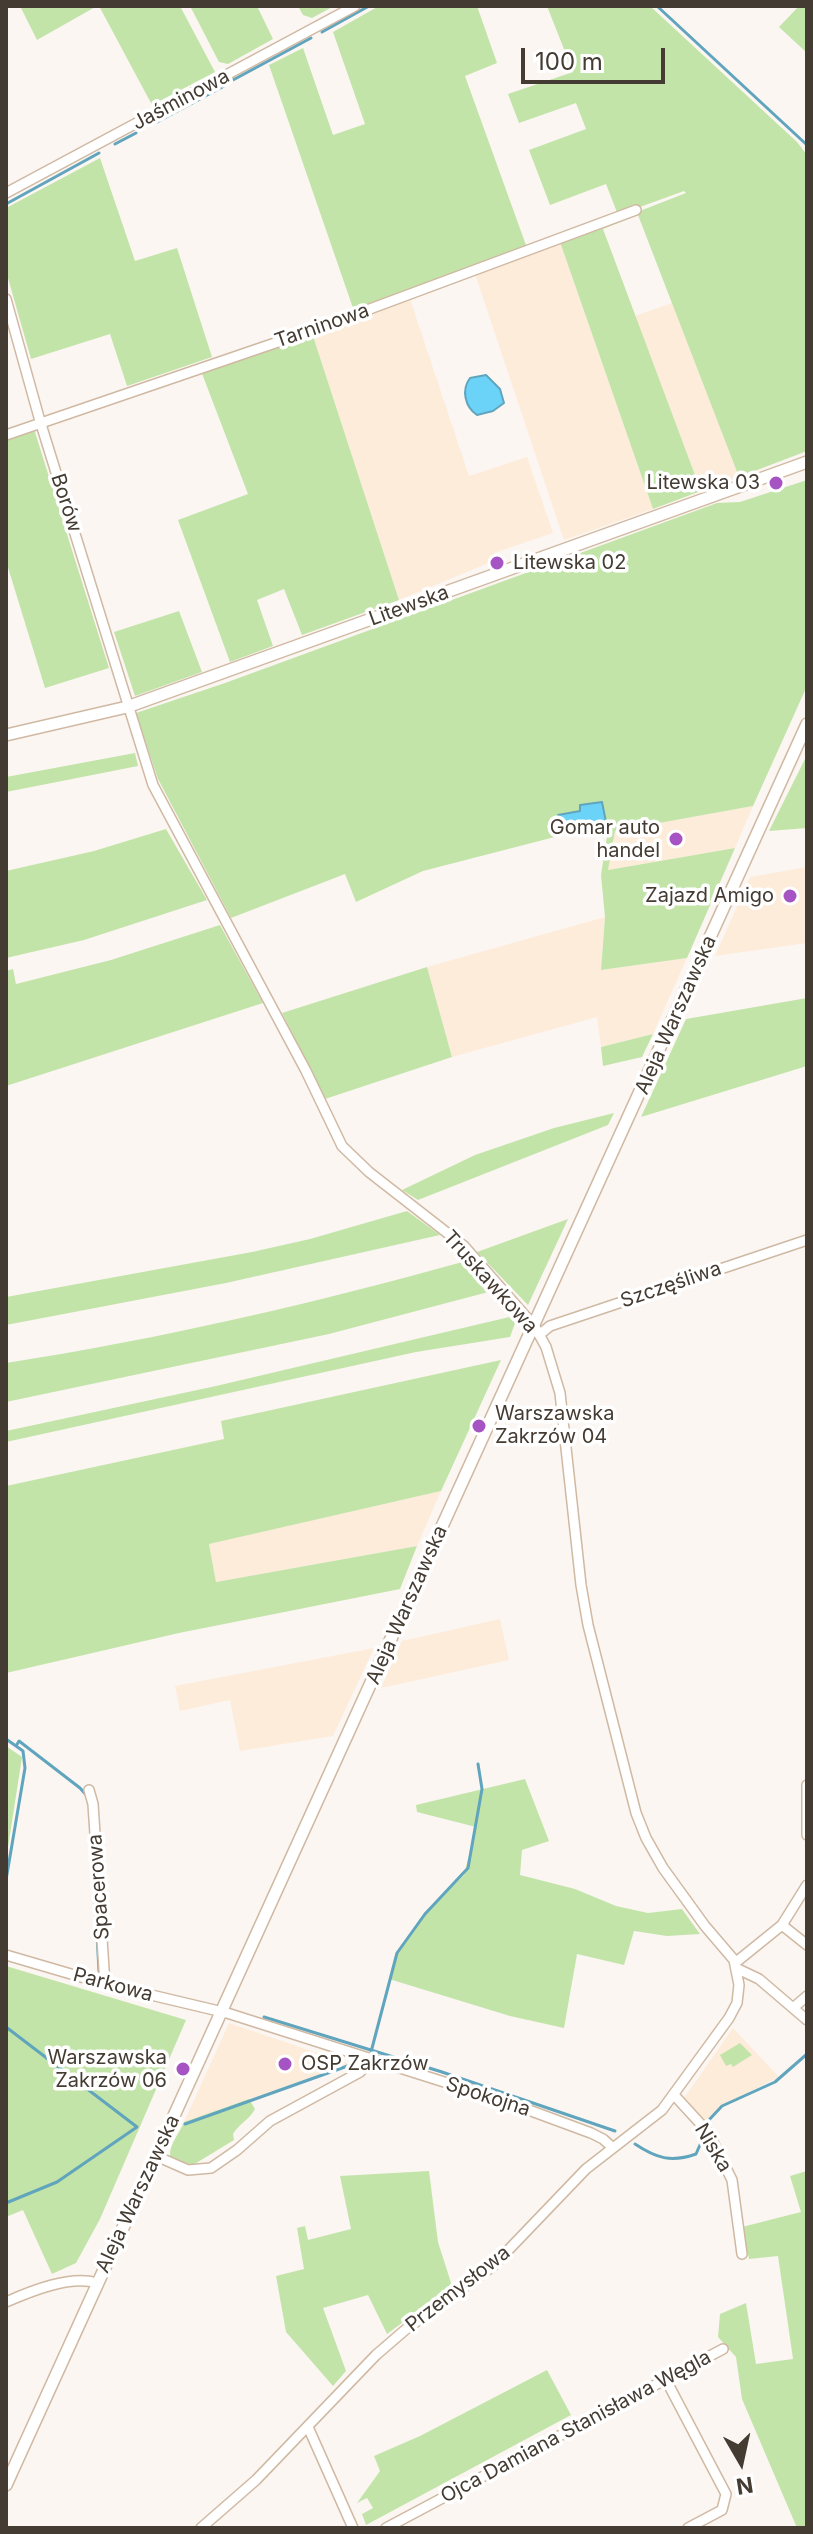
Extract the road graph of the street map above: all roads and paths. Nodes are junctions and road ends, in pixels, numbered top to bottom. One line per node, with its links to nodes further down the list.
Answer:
1 (355, 6): 2 (street, Jaśminowa)
2 (6, 193)
3 (636, 210): 5 (street, Tarninowa)
4 (6, 299): 5 (street, Borów)
5 (40, 421): 6 (street, Tarninowa); 8 (street, Borów)
6 (6, 435)
7 (807, 462): 8 (street, Litewska)
8 (127, 707): 10 (street, Litewska); 12 (street, Truskawkowa)
9 (807, 724): 12 (street, Aleja Warszawska)
10 (6, 735)
11 (807, 1240): 12 (street, Szczęśliwa)
12 (537, 1331): 20 (street, Truskawkowa); 24 (street, Aleja Warszawska)
13 (807, 1785): 15 (street)
14 (89, 1790): 21 (street, Spacerowa)
15 (807, 1835)
16 (807, 1885): 17 (street)
17 (782, 1925): 18 (street); 20 (street)
18 (807, 1945)
19 (6, 1955): 21 (street, Parkowa)
20 (736, 1964): 23 (street, Truskawkowa); 27 (street, Przemysłowa)
21 (105, 1984): 24 (street, Parkowa)
22 (807, 1996): 23 (street)
23 (793, 2008): 25 (street, Truskawkowa)
24 (221, 2012): 26 (street, Spokojna); 29 (street, Aleja Warszawska)
25 (807, 2020)
26 (371, 2060): 28 (street, Spokojna); 29 (street)
27 (675, 2096): 28 (street, Przemysłowa); 30 (street, Niska)
28 (613, 2148): 35 (street, Przemysłowa)
29 (156, 2156): 31 (street, Aleja Warszawska)
30 (742, 2254)
31 (97, 2283): 32 (street); 36 (street, Aleja Warszawska)
32 (6, 2302)
33 (723, 2349): 34 (street, Ojca Damiana Stanisława Węgla)
34 (666, 2380): 39 (street, Ojca Damiana Stanisława Węgla); 40 (street)
35 (308, 2427): 37 (street, Przemysłowa); 38 (street)
36 (6, 2485)
37 (201, 2528)
38 (353, 2528)
39 (386, 2528)
40 (688, 2528)

